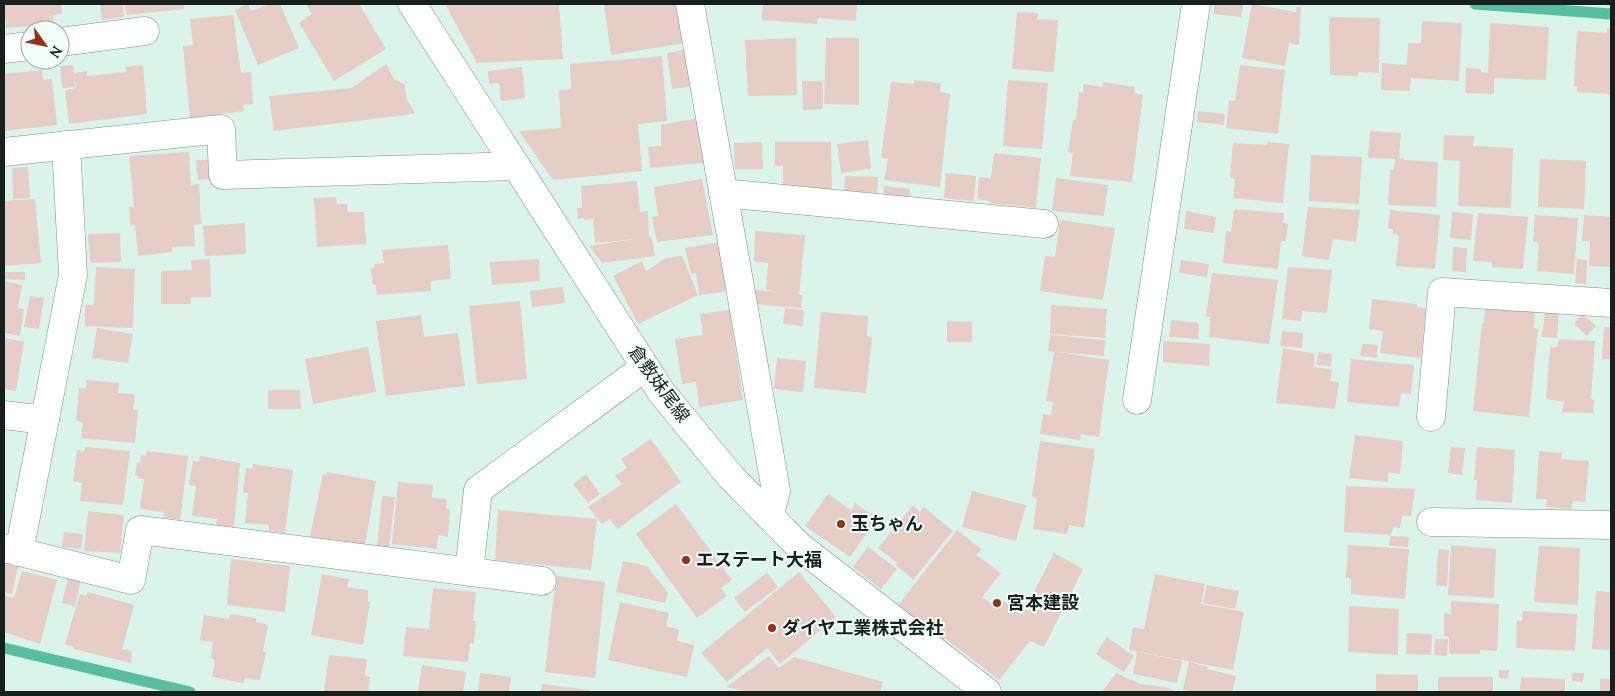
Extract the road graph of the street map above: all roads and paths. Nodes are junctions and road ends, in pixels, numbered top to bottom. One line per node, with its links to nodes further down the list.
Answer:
1 (412, 4): 10 (street, 倉敷妹尾線)
2 (690, 4): 11 (street)
3 (1196, 4): 15 (street)
4 (145, 32): 5 (street)
5 (70, 41)
6 (20, 47): 7 (street)
7 (4, 49)
8 (66, 145): 9 (street); 10 (street); 18 (street)
9 (4, 152)
10 (516, 166): 14 (street, 倉敷妹尾線)
11 (723, 193): 12 (street); 19 (street)
12 (1044, 224)
13 (1611, 304): 17 (street)
14 (645, 367): 19 (street, 倉敷妹尾線); 23 (street)
15 (1137, 400)
16 (4, 415): 18 (street)
17 (1431, 418)
18 (44, 420): 22 (street)
19 (769, 516): 25 (street, 倉敷妹尾線)
20 (1431, 522): 21 (street)
21 (1611, 525)
22 (11, 550): 23 (street)
23 (469, 572): 24 (street)
24 (542, 581)
25 (987, 692)

